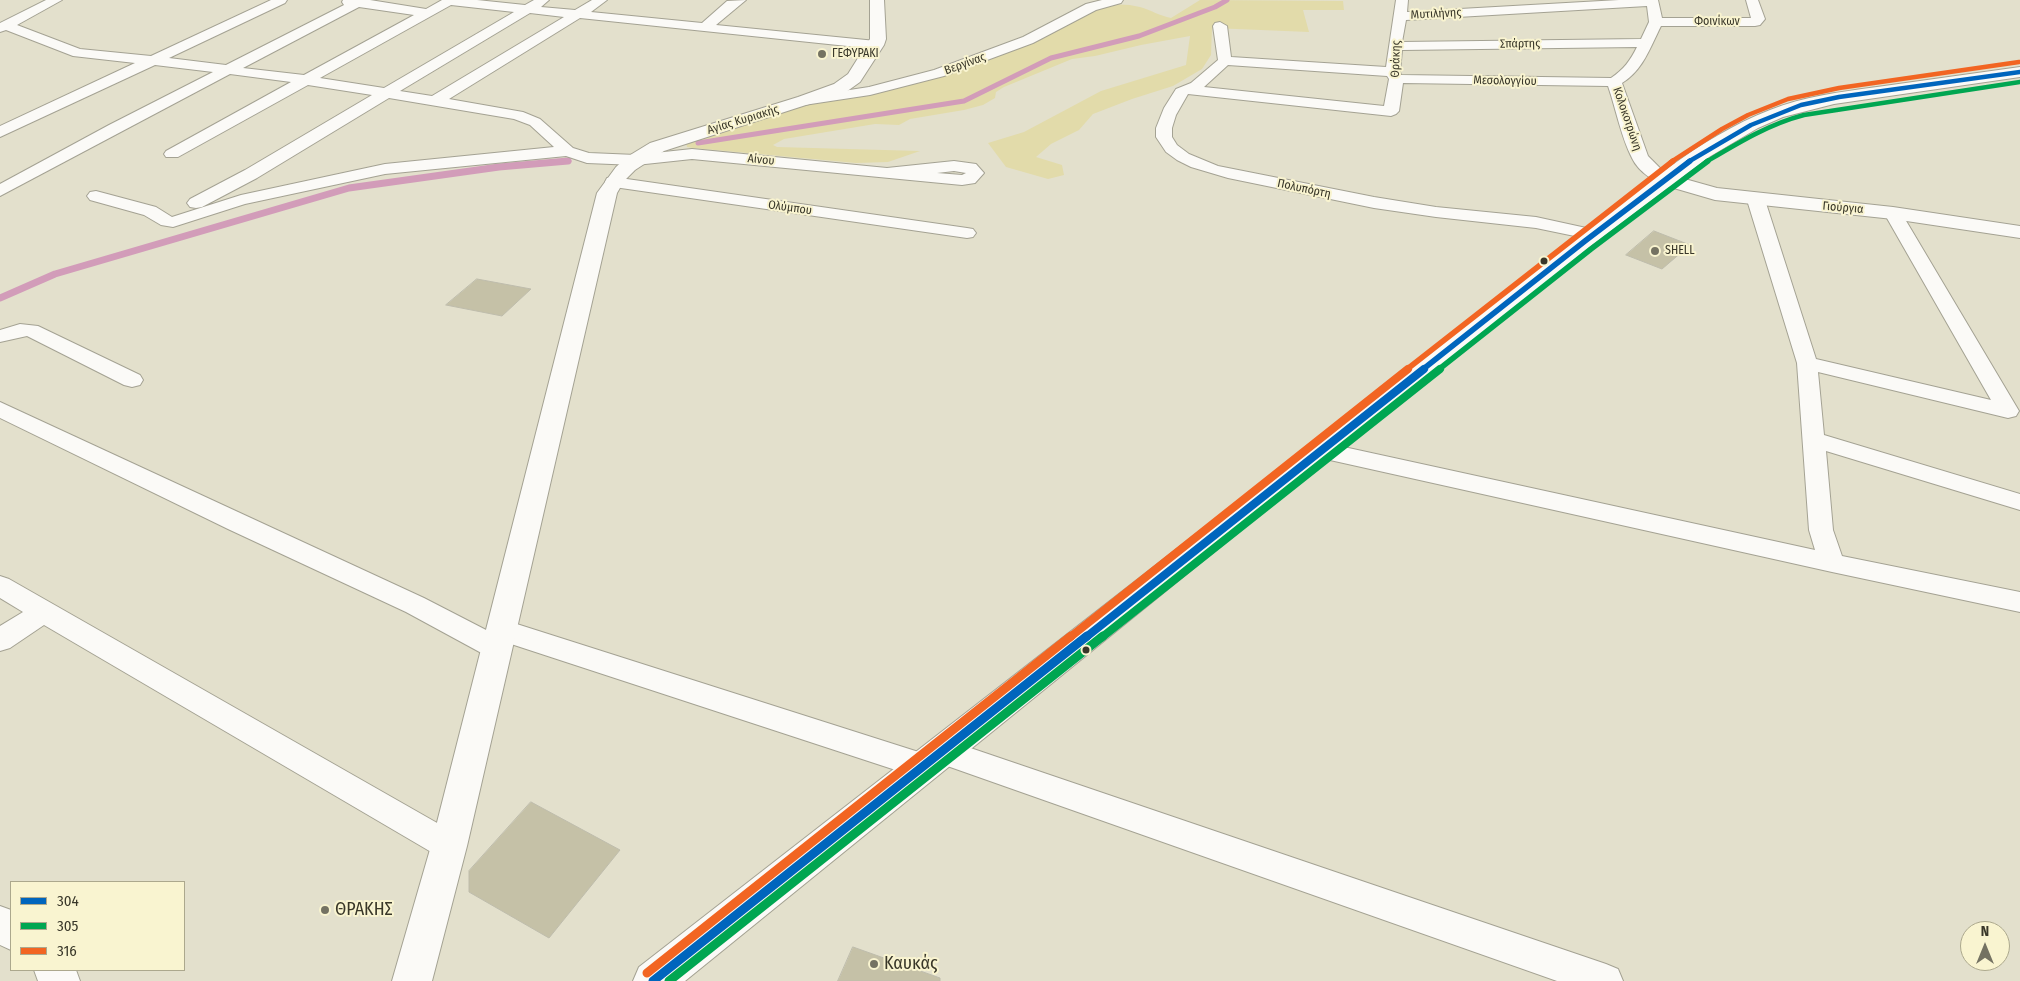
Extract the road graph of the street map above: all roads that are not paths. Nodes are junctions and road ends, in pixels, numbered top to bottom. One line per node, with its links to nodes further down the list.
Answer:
1 (56, 0): 19 (street)
2 (281, 0): 25 (street)
3 (333, 0): 10 (street)
4 (543, 0): 14 (street)
5 (601, 0): 16 (street)
6 (740, 0): 21 (street)
7 (1117, 0): 34 (street, Βεργίνας)
8 (1402, 0): 17 (street, Θράκης)
9 (1752, 0): 18 (street, Φοινίκων)
10 (362, 1): 15 (street); 27 (street)
11 (450, 1): 14 (street); 15 (street)
12 (879, 1): 23 (main road)
13 (1652, 1): 17 (street, Μυτιλήνης); 18 (street)
14 (528, 10): 16 (street); 33 (street)
15 (428, 13): 30 (street)
16 (577, 14): 21 (street); 35 (street)
17 (1400, 16): 24 (street, Θράκης)
18 (1656, 22): 22 (street, Κολοκοτρώνη)
19 (3, 26): 25 (street)
20 (1220, 26): 26 (street)
21 (704, 28): 23 (street)
22 (1645, 43): 24 (street, Σπάρτης); 31 (street, Κολοκοτρώνη)
23 (876, 45): 34 (main road, Αγίας Κυριακής)
24 (1395, 46): 29 (street, Θράκης)
25 (152, 60): 27 (street); 36 (street)
26 (1225, 61): 29 (street, Μεσολογγίου); 32 (street, Πολυπόρτη)
27 (229, 70): 30 (street); 43 (street)
28 (2020, 72): 41 (main road)
29 (1395, 75): 31 (street, Μεσολογγίου); 32 (street, Θράκης)
30 (306, 80): 33 (street); 38 (street)
31 (1614, 82): 41 (street, Κολοκοτρώνη)
32 (1189, 90): 50 (street, Πολυπόρτη)
33 (387, 93): 35 (street); 47 (street)
34 (804, 101): 39 (main road, Αγίας Κυριακής)
35 (435, 102): 37 (street)
36 (0, 132)
37 (566, 152): 39 (street, Αίνου); 47 (street)
38 (172, 154)
39 (636, 160): 40 (street, Αίνου); 42 (main road, Αγίας Κυριακής)
40 (887, 173)
41 (1667, 180): 45 (main road, Γιούργια); 50 (main road)
42 (613, 182): 49 (street, Ολύμπου); 63 (main road, Αγίας Κυριακής)
43 (0, 191)
44 (96, 196): 47 (street)
45 (1756, 200): 46 (main road, Γιούργια); 52 (street)
46 (1893, 213): 48 (main road, Γιούργια); 55 (street)
47 (163, 219)
48 (2020, 232)
49 (967, 233)
50 (1594, 235): 57 (main road)
51 (0, 336): 53 (street)
52 (1807, 363): 55 (street); 56 (street)
53 (132, 380)
54 (0, 409): 63 (street)
55 (2014, 412)
56 (1814, 440): 58 (street); 59 (street)
57 (1321, 450): 59 (street); 65 (main road)
58 (2020, 502)
59 (1832, 563): 61 (street)
60 (0, 586): 62 (street)
61 (2020, 602)
62 (43, 612): 64 (street); 66 (street)
63 (499, 639): 65 (street); 66 (main road, Αγίας Κυριακής)
64 (0, 640)
65 (932, 759): 72 (main road); 73 (street)
66 (449, 846): 71 (main road, Αγίας Κυριακής)
67 (0, 922): 68 (street)
68 (10, 931)
69 (52, 971): 70 (street)
70 (64, 981)
71 (412, 981)
72 (653, 981)
73 (1606, 981)

